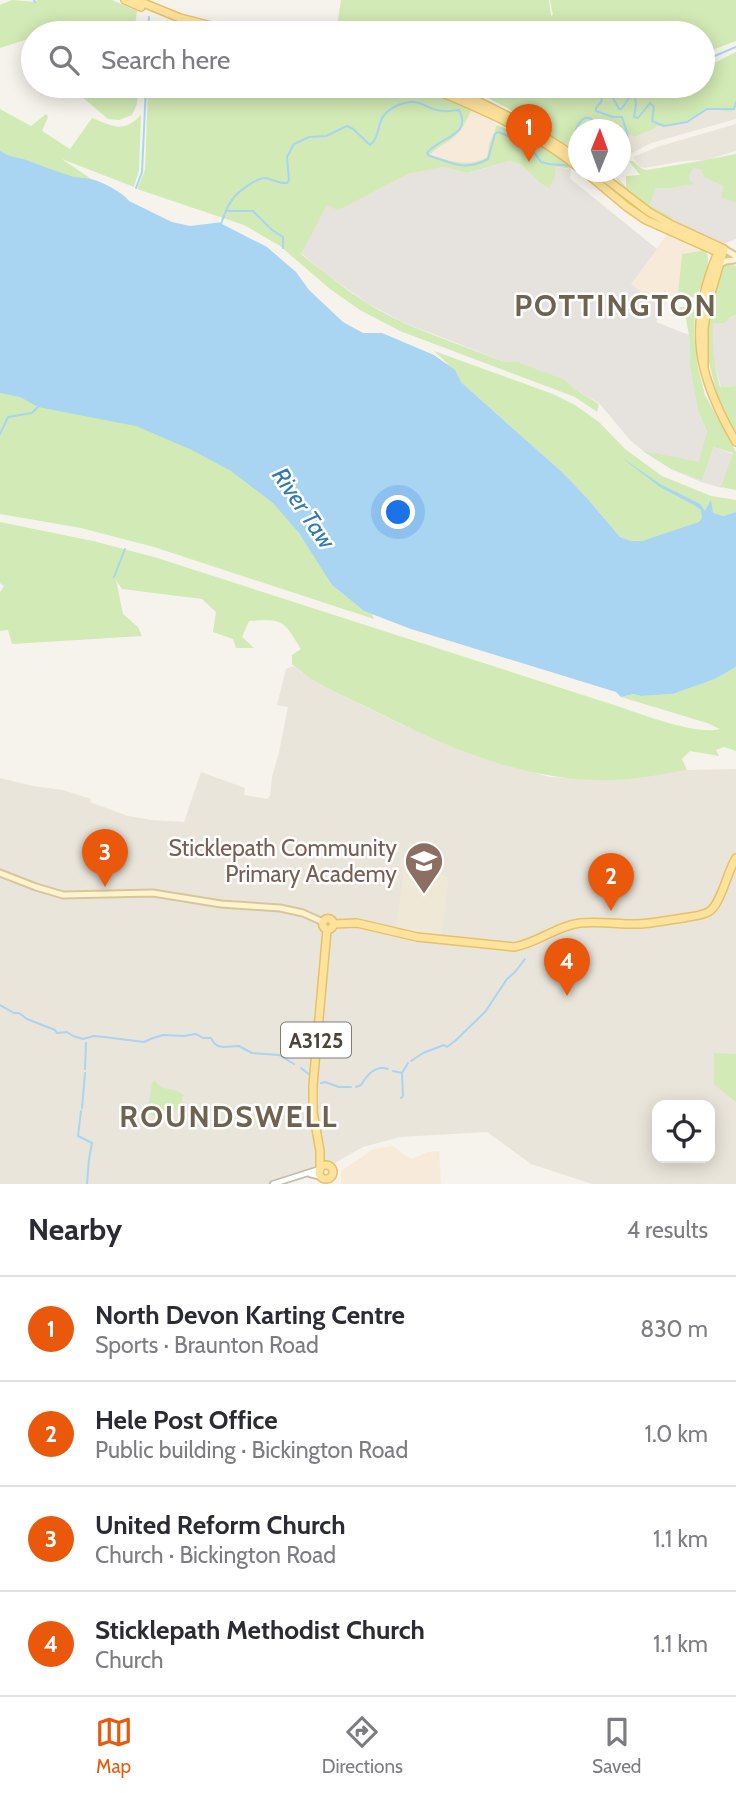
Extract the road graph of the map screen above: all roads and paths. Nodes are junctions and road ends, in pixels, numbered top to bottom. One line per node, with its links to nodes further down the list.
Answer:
1 (125, 0): 3 (main road)
2 (136, 0): 4 (main road)
3 (176, 21)
4 (192, 21)
5 (454, 98): 8 (main road)
6 (470, 98): 7 (main road)
7 (568, 152)
8 (568, 159)
9 (596, 182): 11 (main road)
10 (610, 182): 12 (main road)
11 (704, 246): 12 (main road); 15 (main road)
12 (721, 251): 13 (main road); 14 (main road); 15 (main road)
13 (735, 259): 14 (main road)
14 (718, 266): 16 (main road)
15 (710, 270): 16 (main road)
16 (704, 366): 17 (main road)
17 (736, 442)
18 (736, 858): 20 (main road)
19 (0, 873): 20 (main road)
20 (328, 925): 21 (main road, A3125)
21 (320, 1151): 22 (main road, A3125); 22 (main road, A3125)
22 (326, 1177): 23 (street)
23 (273, 1184)

